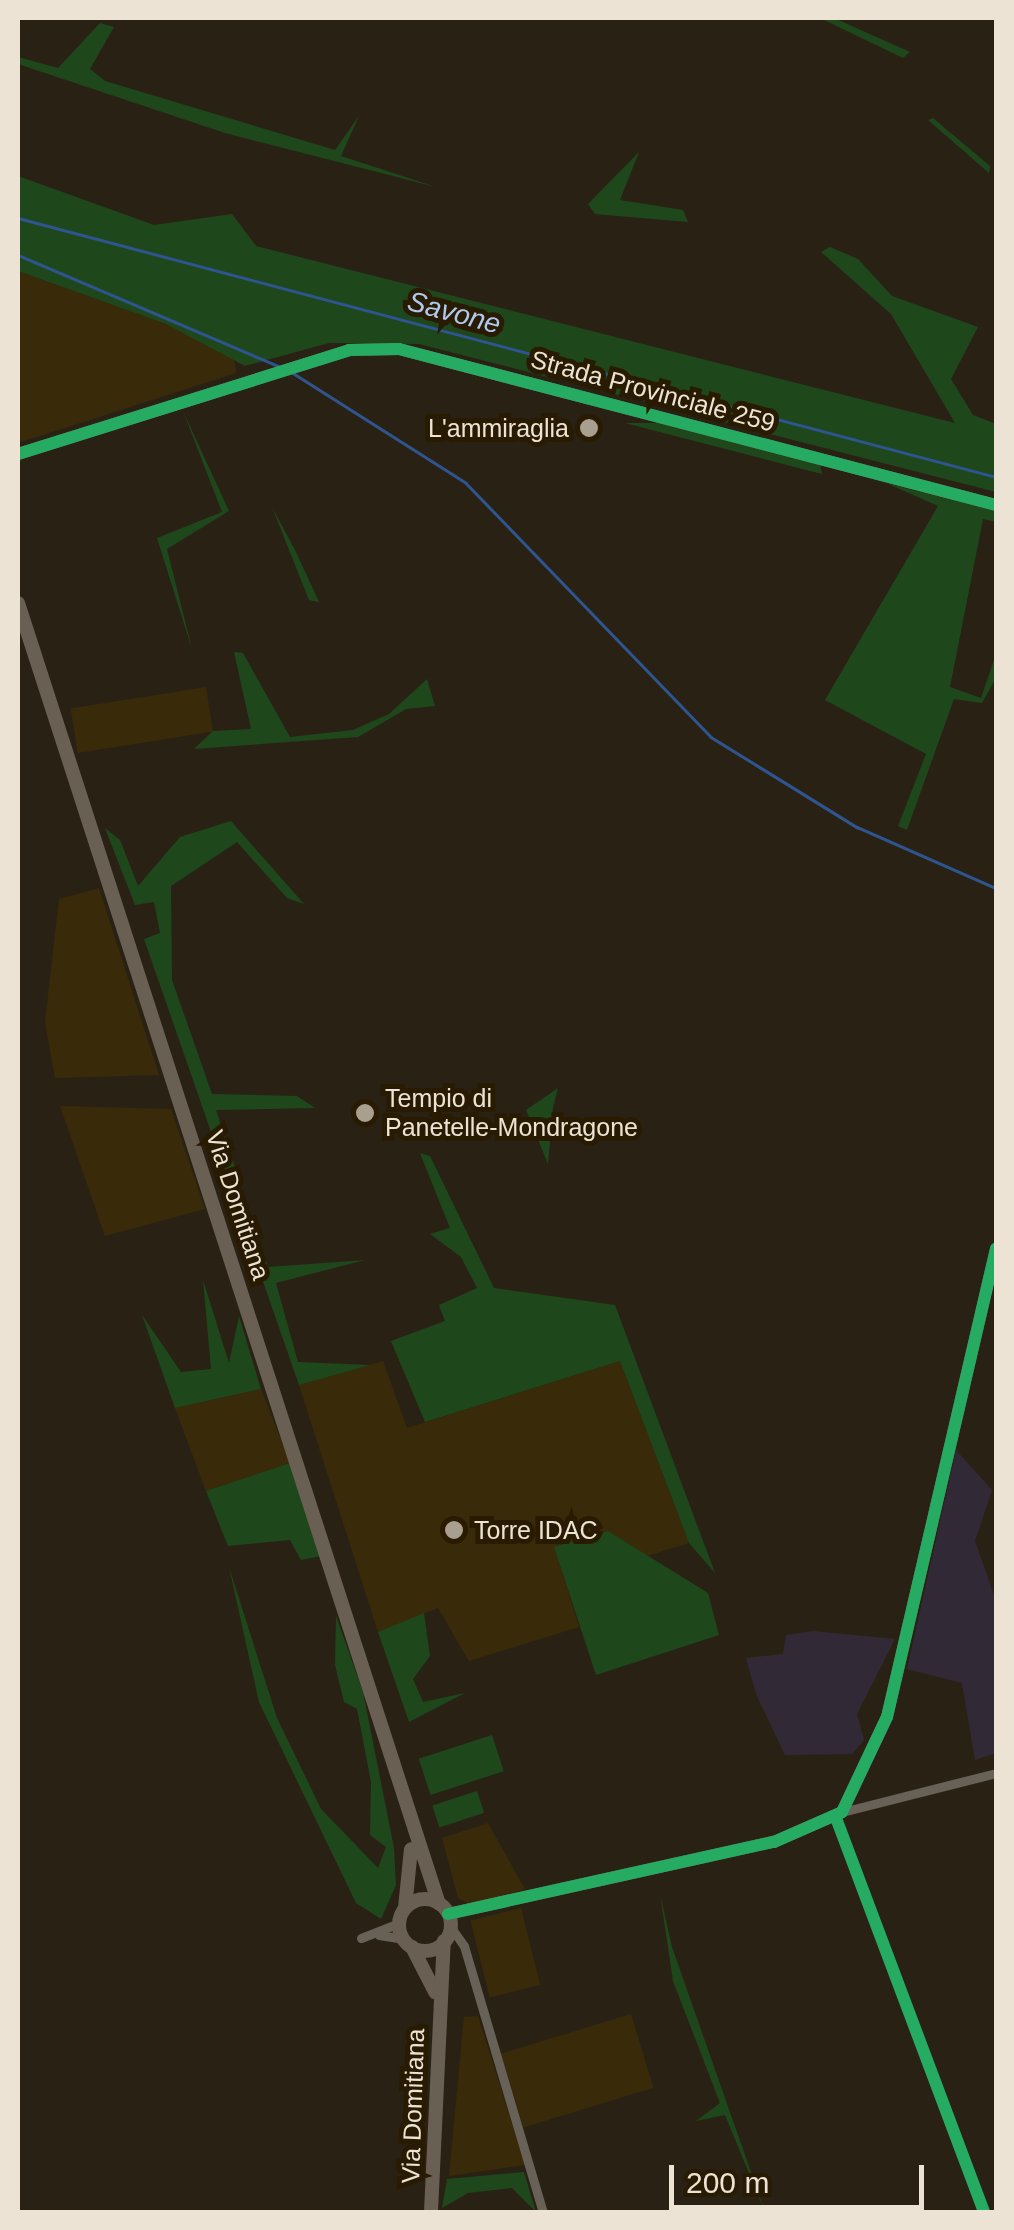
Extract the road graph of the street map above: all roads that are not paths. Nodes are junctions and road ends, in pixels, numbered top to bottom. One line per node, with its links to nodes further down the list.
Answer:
1 (18, 454): 2 (street, Strada Provinciale 259)
2 (996, 505)
3 (18, 603): 7 (main road, Via Domitiana)
4 (996, 1248): 6 (street)
5 (996, 1773): 6 (street)
6 (839, 1815): 9 (street); 18 (street)
7 (410, 1823): 8 (main road, Via Domitiana); 9 (main road, Via Domitiana)
8 (405, 1908): 9 (main road); 10 (main road, Via Domitiana)
9 (446, 1915): 13 (main road, Via Domitiana); 17 (street)
10 (399, 1924): 11 (street); 14 (main road, Via Domitiana)
11 (376, 1935): 12 (street); 14 (street)
12 (361, 1938)
13 (444, 1942): 14 (main road); 15 (main road, Via Domitiana)
14 (408, 1943): 15 (main road, Via Domitiana)
15 (438, 2002): 16 (main road, Via Domitiana)
16 (431, 2212)
17 (543, 2212)
18 (984, 2212)

